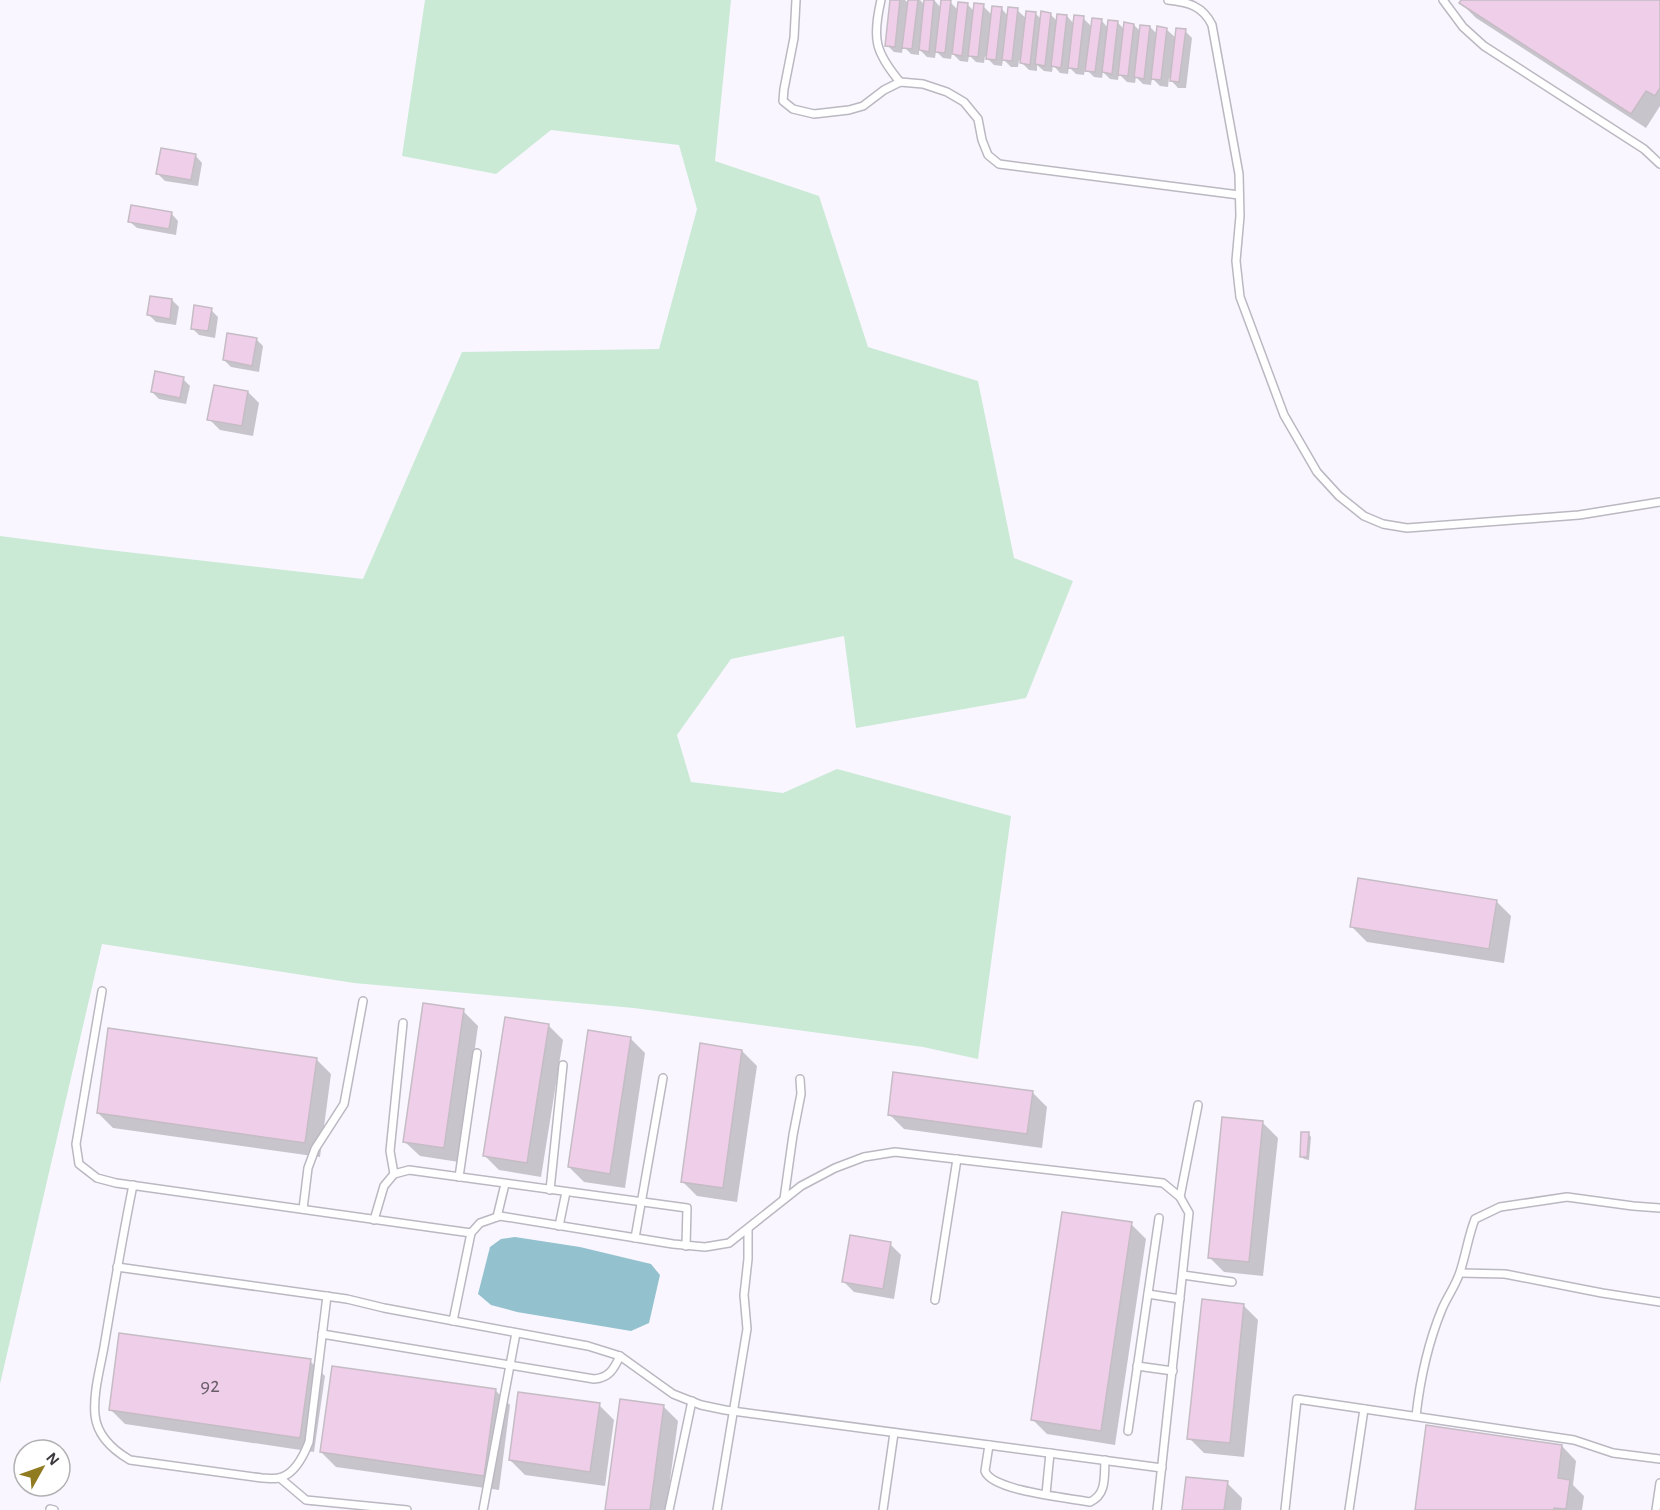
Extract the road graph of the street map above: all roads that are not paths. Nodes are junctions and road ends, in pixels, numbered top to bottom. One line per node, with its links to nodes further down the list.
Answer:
1 (796, 0): 5 (lane)
2 (881, 0): 5 (lane)
3 (1168, 0): 7 (lane)
4 (1443, 0): 6 (lane)
5 (900, 82): 7 (lane)
6 (1660, 164)
7 (1239, 195): 8 (lane)
8 (1660, 502)
9 (102, 991): 21 (lane)
10 (363, 1000): 28 (lane)
11 (403, 1023): 18 (lane)
12 (477, 1053): 19 (lane)
13 (563, 1065): 22 (lane)
14 (663, 1078): 26 (lane)
15 (800, 1079): 25 (lane)
16 (1198, 1106): 24 (lane)
17 (957, 1159): 24 (lane); 25 (lane); 44 (lane)
18 (394, 1174): 19 (lane); 31 (lane)
19 (459, 1177): 20 (lane)
20 (506, 1184): 22 (lane); 29 (lane)
21 (132, 1185): 28 (lane); 37 (lane)
22 (549, 1190): 23 (lane)
23 (566, 1192): 26 (lane); 32 (lane)
24 (1180, 1197): 39 (lane)
25 (784, 1199): 33 (lane)
26 (642, 1202): 35 (lane); 36 (lane)
27 (1660, 1208): 38 (lane)
28 (303, 1209): 31 (lane)
29 (497, 1217): 32 (lane); 34 (lane)
30 (1159, 1218): 41 (lane)
31 (374, 1220): 34 (lane)
32 (560, 1226): 35 (lane)
33 (748, 1228): 36 (lane); 55 (lane)
34 (471, 1233): 46 (lane)
35 (635, 1238): 36 (lane)
36 (686, 1246)
37 (117, 1267): 42 (lane); 64 (lane)
38 (1460, 1273): 45 (lane); 56 (lane)
39 (1183, 1275): 40 (lane); 43 (lane)
40 (1232, 1282)
41 (1148, 1294): 43 (lane); 51 (lane)
42 (327, 1296): 46 (lane); 48 (lane)
43 (1180, 1299): 52 (lane)
44 (935, 1300)
45 (1660, 1302)
46 (453, 1321): 47 (lane)
47 (516, 1333): 49 (lane); 50 (lane)
48 (322, 1334): 50 (lane); 64 (lane)
49 (620, 1356): 50 (lane); 53 (lane)
50 (511, 1365): 68 (lane)
51 (1137, 1366): 52 (lane); 57 (lane)
52 (1173, 1371): 63 (lane)
53 (692, 1401): 55 (lane); 69 (lane)
54 (1364, 1409): 56 (lane); 73 (lane); 74 (lane)
55 (734, 1412): 58 (lane); 70 (lane)
56 (1416, 1416): 61 (lane)
57 (1128, 1431)
58 (894, 1432): 59 (lane); 71 (lane)
59 (989, 1445): 60 (lane); 66 (lane)
60 (1050, 1453): 62 (lane); 66 (lane)
61 (1660, 1459)
62 (1106, 1460): 63 (lane); 66 (lane)
63 (1162, 1468): 72 (lane)
64 (280, 1478): 67 (lane)
65 (1660, 1483): 75 (lane)
66 (1046, 1494)
67 (407, 1510)
68 (483, 1510)
69 (669, 1510)
70 (717, 1510)
71 (882, 1510)
72 (1157, 1510)
73 (1285, 1510)
74 (1349, 1510)
75 (1656, 1510)

